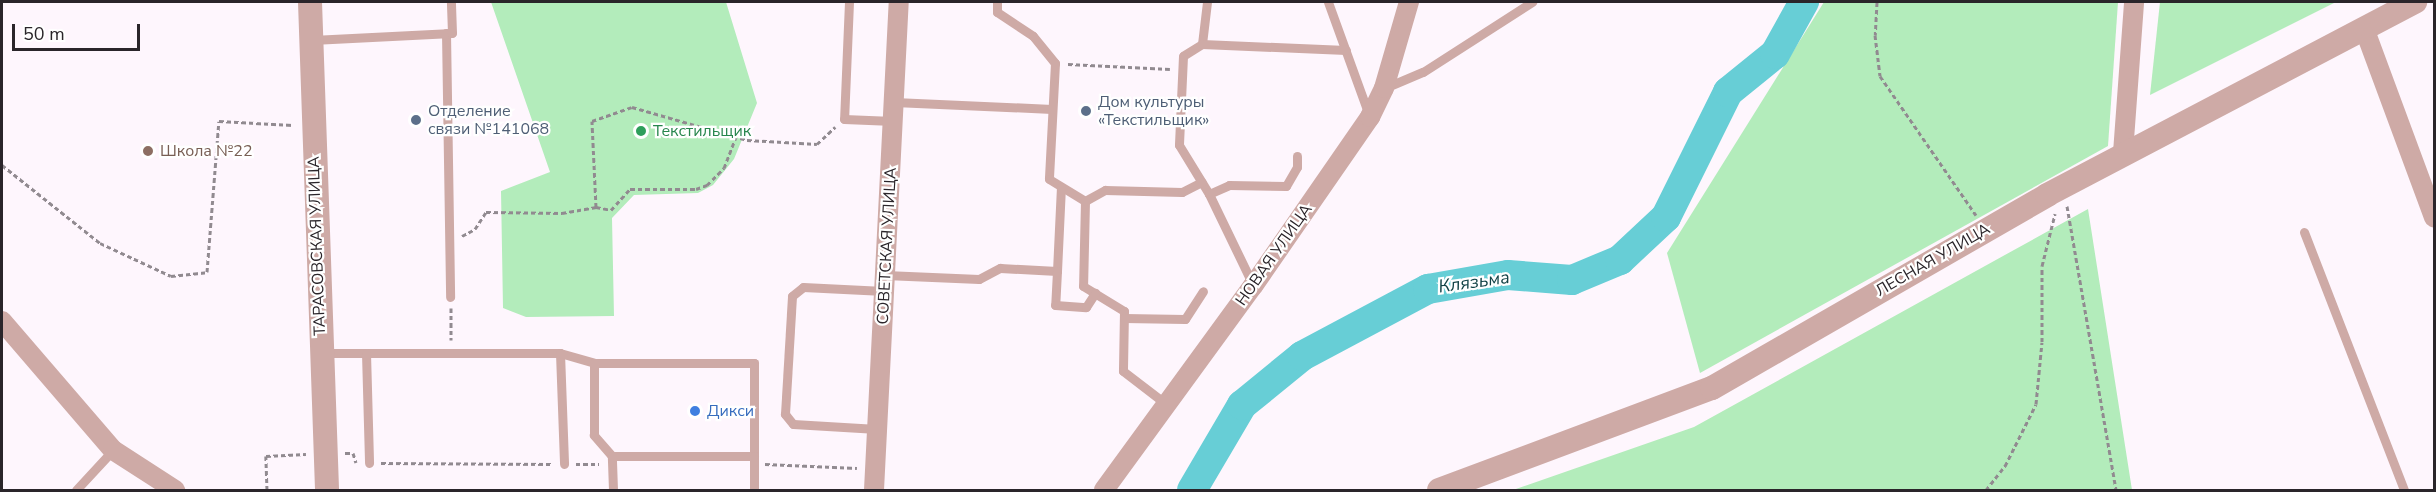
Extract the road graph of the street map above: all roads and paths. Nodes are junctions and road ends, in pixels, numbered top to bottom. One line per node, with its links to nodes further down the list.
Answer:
1 (310, 2): 15 (street, ТАРАСОВСКАЯ УЛИЦА)
2 (451, 2): 14 (lane)
3 (849, 2): 24 (lane)
4 (900, 2): 22 (street, СОВЕТСКАЯ УЛИЦА)
5 (997, 2): 18 (lane)
6 (1207, 2): 16 (lane)
7 (1328, 2): 17 (lane)
8 (1408, 2): 20 (street, НОВАЯ УЛИЦА)
9 (1532, 2): 20 (lane)
10 (1877, 2): 37 (path)
11 (2134, 2): 27 (street)
12 (2415, 2): 13 (street, ЛЕСНАЯ УЛИЦА)
13 (2364, 28): 27 (street, ЛЕСНАЯ УЛИЦА); 36 (street)
14 (446, 33): 15 (lane); 39 (lane)
15 (311, 40): 25 (street, ТАРАСОВСКАЯ УЛИЦА)
16 (1202, 44): 17 (lane); 19 (lane)
17 (1346, 50): 23 (lane)
18 (1055, 63): 19 (path); 21 (lane)
19 (1183, 69): 30 (lane)
20 (1384, 88): 23 (street, НОВАЯ УЛИЦА)
21 (1052, 110): 22 (lane); 31 (lane)
22 (894, 111): 24 (lane); 41 (street, СОВЕТСКАЯ УЛИЦА)
23 (1370, 117): 42 (street, НОВАЯ УЛИЦА)
24 (844, 118): 26 (path)
25 (313, 126): 29 (path); 48 (street, ТАРАСОВСКАЯ УЛИЦА)
26 (736, 137): 35 (path); 35 (path)
27 (2123, 153): 33 (street, ЛЕСНАЯ УЛИЦА)
28 (1297, 156): 32 (lane)
29 (2, 165)
30 (1202, 182): 32 (lane); 34 (lane)
31 (1062, 187): 34 (lane); 40 (lane)
32 (1209, 194): 42 (lane)
33 (2065, 195): 37 (street, ЛЕСНАЯ УЛИЦА); 70 (path); 71 (path)
34 (1085, 201): 44 (lane)
35 (596, 207): 39 (path)
36 (2434, 216)
37 (1983, 232): 69 (street, ЛЕСНАЯ УЛИЦА)
38 (2304, 232): 72 (lane)
39 (449, 242): 45 (lane)
40 (1057, 271): 41 (lane); 44 (lane)
41 (885, 283): 54 (street, СОВЕТСКАЯ УЛИЦА); 54 (lane)
42 (1253, 286): 53 (street, НОВАЯ УЛИЦА)
43 (1203, 291): 46 (lane)
44 (1095, 293): 46 (lane)
45 (450, 297): 50 (path)
46 (1124, 318): 53 (lane)
47 (2, 321): 55 (street)
48 (320, 353): 49 (lane); 64 (street, ТАРАСОВСКАЯ УЛИЦА)
49 (366, 353): 50 (lane); 59 (lane)
50 (451, 353): 51 (lane)
51 (560, 353): 52 (lane); 60 (lane)
52 (594, 363): 57 (lane); 58 (lane)
53 (1166, 404): 68 (street, НОВАЯ УЛИЦА)
54 (877, 429): 67 (street, СОВЕТСКАЯ УЛИЦА)
55 (113, 450): 61 (lane); 62 (street)
56 (266, 456): 63 (path)
57 (612, 456): 58 (lane); 65 (lane)
58 (754, 456): 66 (lane)
59 (369, 463)
60 (564, 464)
61 (76, 490)
62 (175, 490)
63 (267, 490)
64 (327, 490)
65 (613, 490)
66 (754, 490)
67 (874, 490)
68 (1104, 490)
69 (1439, 490)
70 (1986, 490)
71 (2116, 490)
72 (2404, 490)

